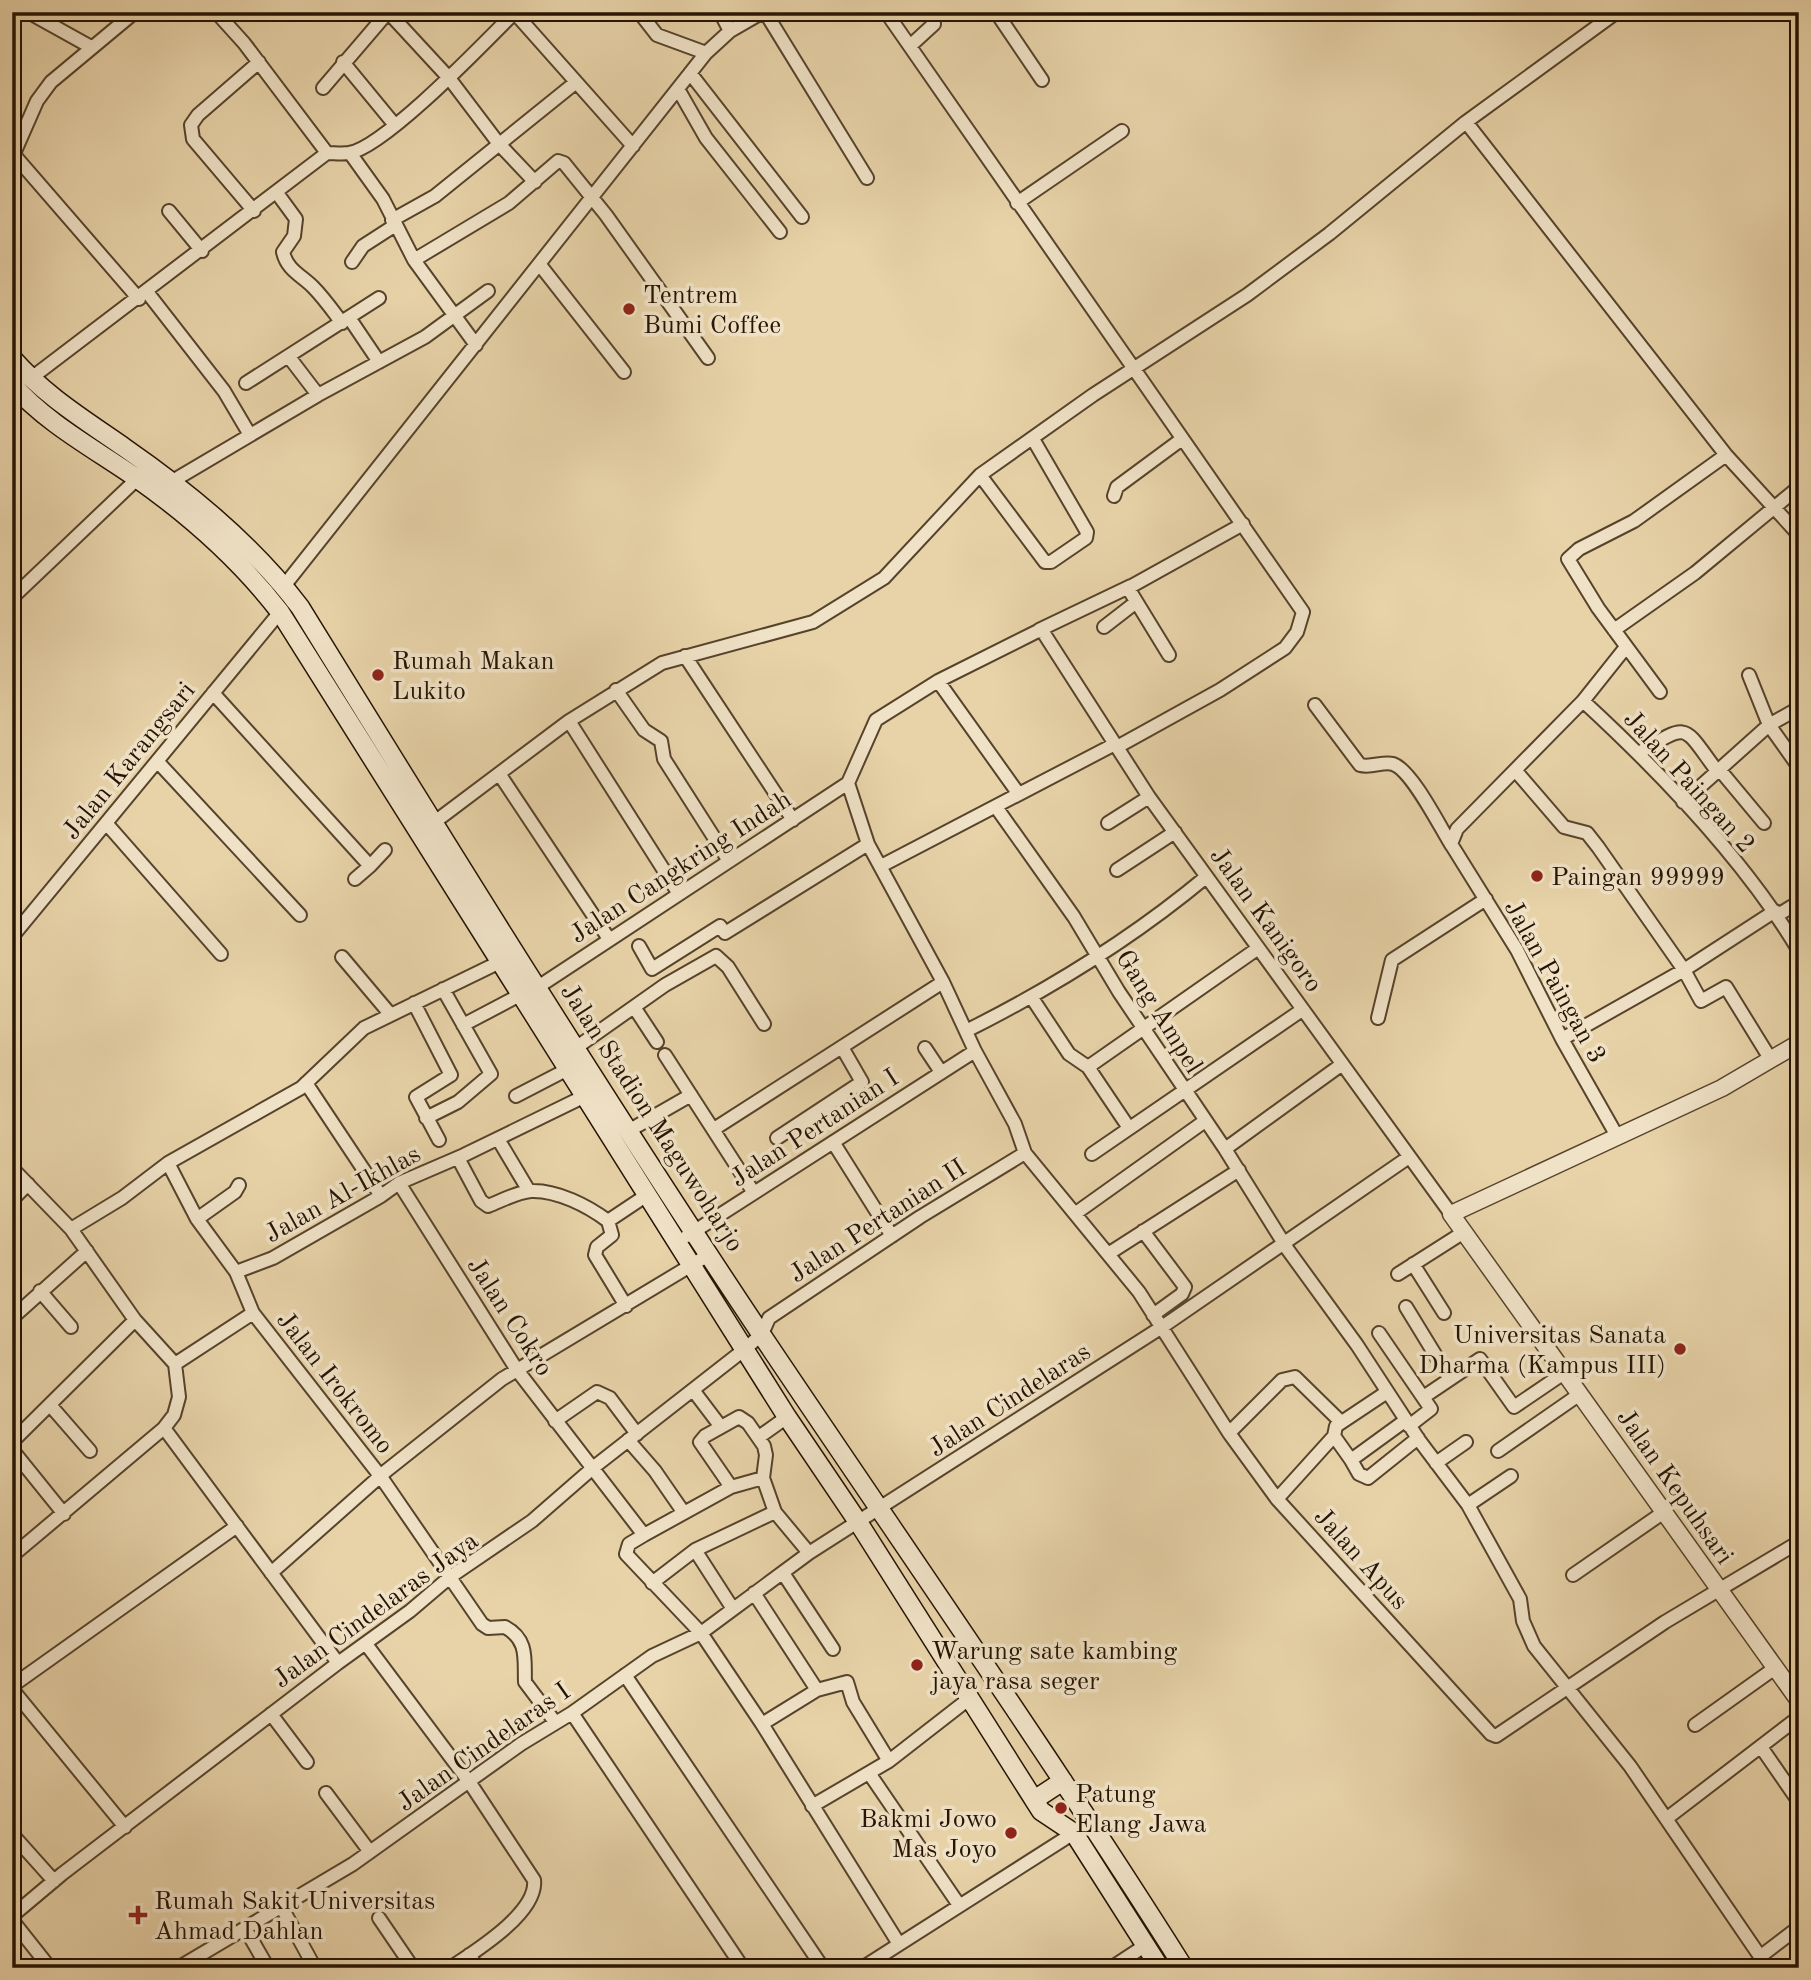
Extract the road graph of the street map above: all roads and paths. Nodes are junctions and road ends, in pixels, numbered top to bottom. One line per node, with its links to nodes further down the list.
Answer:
1 (28, 12): 15 (street)
2 (135, 12): 15 (street)
3 (216, 12): 17 (street)
4 (388, 12): 18 (street); 20 (street)
5 (515, 12): 20 (street); 22 (street)
6 (639, 12): 16 (street)
7 (720, 12): 13 (street)
8 (764, 12): 13 (street); 33 (street)
9 (886, 12): 14 (street)
10 (930, 12): 14 (street)
11 (996, 12): 21 (street)
12 (1617, 12): 25 (street)
13 (730, 31): 16 (street)
14 (910, 46): 37 (street)
15 (91, 47): 32 (street)
16 (706, 53): 19 (street)
17 (259, 62): 30 (street); 39 (street)
18 (343, 62): 23 (street); 26 (street)
19 (690, 73): 24 (street); 40 (street)
20 (449, 78): 26 (street); 28 (street)
21 (1042, 80)
22 (575, 83): 28 (street); 29 (street)
23 (323, 88)
24 (678, 89): 29 (street); 42 (street)
25 (1466, 122): 57 (street); 66 (street)
26 (394, 124): 31 (street)
27 (1122, 131): 37 (street)
28 (499, 144): 34 (street); 41 (street)
29 (633, 146): 36 (street)
30 (327, 153): 31 (street); 35 (street)
31 (350, 153): 41 (street)
32 (14, 157): 48 (street)
33 (867, 178)
34 (535, 183): 36 (street); 44 (street)
35 (277, 193): 39 (street); 51 (street)
36 (592, 198): 46 (street); 55 (street)
37 (1017, 203): 57 (street)
38 (169, 211): 43 (street)
39 (254, 211): 43 (street)
40 (802, 218)
41 (393, 223): 44 (street); 45 (street)
42 (780, 232)
43 (202, 251): 48 (street)
44 (414, 260): 50 (street)
45 (352, 261)
46 (540, 265): 52 (street); 58 (street)
47 (488, 291): 50 (street)
48 (143, 296): 59 (street); 63 (street)
49 (379, 298): 51 (street)
50 (453, 315): 52 (street); 56 (street)
51 (346, 321): 53 (street); 56 (street)
52 (476, 345): 76 (street)
53 (289, 357): 60 (street); 62 (street)
54 (12, 358): 59 (main road, Jalan Stadion Maguwoharjo)
55 (708, 358)
56 (379, 362): 62 (street)
57 (1135, 369): 64 (street); 65 (street)
58 (624, 372)
59 (30, 379): 69 (main road, Jalan Stadion Maguwoharjo)
60 (246, 383)
61 (12, 384): 68 (main road, Jalan Stadion Maguwoharjo)
62 (318, 395): 63 (street)
63 (250, 435): 69 (street)
64 (1033, 439): 67 (street); 67 (street)
65 (1182, 439): 71 (street); 73 (street)
66 (1726, 456): 72 (street); 83 (street)
67 (980, 475): 86 (street)
68 (137, 479): 75 (main road, Jalan Stadion Maguwoharjo); 78 (street)
69 (171, 482): 75 (main road, Jalan Stadion Maguwoharjo)
70 (1799, 487): 72 (street)
71 (1114, 496)
72 (1773, 507): 74 (street); 83 (street)
73 (1243, 524): 77 (street); 98 (street)
74 (1799, 535)
75 (233, 545): 76 (main road, Jalan Stadion Maguwoharjo); 80 (main road, Jalan Stadion Maguwoharjo)
76 (284, 586): 87 (main road, Jalan Stadion Maguwoharjo)
77 (1131, 586): 79 (street); 82 (street)
78 (12, 598)
79 (1135, 604): 81 (street); 85 (street)
80 (279, 612): 87 (main road, Jalan Stadion Maguwoharjo); 92 (street, Jalan Karangsari)
81 (1104, 627)
82 (1039, 630): 89 (street); 98 (street, Jalan Kanigoro)
83 (1614, 631): 84 (street)
84 (1626, 648): 91 (street); 93 (street)
85 (1168, 655)
86 (685, 656): 90 (street); 110 (street)
87 (322, 660): 114 (main road, Jalan Stadion Maguwoharjo); 138 (main road, Jalan Stadion Maguwoharjo)
88 (1749, 675): 97 (street)
89 (938, 681): 105 (street); 106 (street)
90 (616, 690): 96 (street); 119 (street)
91 (1660, 692)
92 (213, 693): 100 (street, Jalan Karangsari); 120 (street)
93 (1583, 701): 99 (street, Jalan Paingan 2); 103 (street)
94 (1315, 705): 117 (street, Jalan Paingan 3)
95 (1799, 708): 97 (street)
96 (569, 721): 104 (street); 125 (street)
97 (1769, 725): 101 (street); 102 (street)
98 (1116, 746): 106 (street); 107 (street, Jalan Kanigoro)
99 (1639, 753): 102 (street); 108 (street, Jalan Paingan 2)
100 (157, 761): 111 (street, Jalan Karangsari); 129 (street)
101 (1796, 763)
102 (1718, 770): 108 (street); 113 (street)
103 (1515, 771): 117 (street); 140 (street)
104 (500, 775): 114 (street); 131 (street)
105 (848, 783): 110 (street, Jalan Cangkring Indah); 116 (street)
106 (1018, 793): 109 (street)
107 (1149, 797): 112 (street); 115 (street, Jalan Kanigoro)
108 (1683, 802): 128 (street, Jalan Paingan 2)
109 (996, 807): 121 (street); 136 (street, Gang Ampel)
110 (793, 820): 119 (street, Jalan Cangkring Indah)
111 (106, 823): 130 (street, Jalan Karangsari); 135 (street)
112 (1108, 823)
113 (1764, 823)
114 (432, 824): 138 (main road, Jalan Stadion Maguwoharjo)
115 (1175, 832): 122 (street); 123 (street, Jalan Kanigoro)
116 (867, 844): 121 (street); 139 (street)
117 (1452, 848): 126 (street, Jalan Paingan 3)
118 (385, 850): 120 (street)
119 (729, 861): 125 (street, Jalan Cangkring Indah)
120 (370, 866): 124 (street)
121 (881, 866): 141 (street)
122 (1117, 870)
123 (1206, 877): 133 (street, Jalan Kanigoro); 136 (street)
124 (355, 879)
125 (679, 894): 131 (street, Jalan Cangkring Indah)
126 (1486, 900): 151 (street); 156 (street, Jalan Paingan 3)
127 (1799, 902): 128 (street)
128 (1776, 913): 134 (street, Jalan Paingan 2); 140 (street)
129 (300, 915)
130 (12, 937)
131 (609, 939): 143 (street, Jalan Cangkring Indah)
132 (639, 946): 139 (street)
133 (1257, 949): 149 (street, Jalan Kanigoro); 154 (street)
134 (1799, 950)
135 (221, 954)
136 (1097, 954): 146 (street); 154 (street, Gang Ampel)
137 (342, 957): 150 (street)
138 (508, 958): 143 (main road, Jalan Stadion Maguwoharjo); 144 (street); 145 (main road, Jalan Stadion Maguwoharjo)
139 (652, 969): 142 (street)
140 (1685, 970): 156 (street); 164 (street)
141 (943, 982): 155 (street); 161 (street)
142 (666, 985): 148 (street); 152 (street)
143 (538, 987): 159 (main road, Jalan Stadion Maguwoharjo)
144 (443, 989): 147 (street); 153 (street)
145 (520, 995): 153 (street); 167 (main road, Jalan Stadion Maguwoharjo)
146 (1032, 998): 155 (street); 166 (street)
147 (414, 1003): 150 (street); 174 (street)
148 (635, 1007): 157 (street); 159 (street)
149 (1302, 1010): 165 (street, Jalan Kanigoro); 170 (street)
150 (390, 1014): 169 (street)
151 (1378, 1018)
152 (764, 1024)
153 (463, 1025): 174 (street)
154 (1143, 1028): 166 (street); 170 (street, Gang Ampel)
155 (966, 1031): 162 (street)
156 (1562, 1039): 179 (street, Jalan Paingan 3)
157 (657, 1042)
158 (1799, 1043): 164 (street)
159 (576, 1047): 178 (main road, Jalan Stadion Maguwoharjo)
160 (925, 1048): 168 (street)
161 (843, 1049): 177 (street); 180 (street)
162 (975, 1051): 168 (street, Jalan Pertanian I); 185 (street)
163 (665, 1055): 171 (street)
164 (1771, 1060): 179 (street)
165 (1342, 1065): 184 (street); 187 (street, Jalan Kanigoro)
166 (1088, 1068): 176 (street)
167 (568, 1069): 172 (street); 173 (main road, Jalan Stadion Maguwoharjo)
168 (941, 1072): 183 (street, Jalan Pertanian I)
169 (306, 1083): 189 (street); 198 (street)
170 (1184, 1092): 175 (street, Gang Ampel); 176 (street)
171 (691, 1095): 177 (street); 178 (street)
172 (516, 1096)
173 (585, 1096): 181 (street, Jalan Al-Ikhlas); 197 (main road, Jalan Stadion Maguwoharjo)
174 (426, 1118): 182 (street)
175 (1205, 1121): 184 (street, Gang Ampel); 200 (street)
176 (1129, 1128): 186 (street)
177 (713, 1129): 196 (street)
178 (630, 1130): 205 (main road, Jalan Stadion Maguwoharjo)
179 (1617, 1136): 201 (street)
180 (777, 1138)
181 (498, 1139): 188 (street, Jalan Al-Ikhlas); 195 (street)
182 (439, 1140)
183 (833, 1142): 196 (street, Jalan Pertanian I); 208 (street)
184 (1225, 1149): 191 (street, Gang Ampel)
185 (1025, 1153): 200 (street, Jalan Apus); 208 (street, Jalan Pertanian II)
186 (1092, 1154)
187 (1409, 1157): 201 (street, Jalan Kanigoro); 209 (street, Jalan Cindelaras)
188 (458, 1158): 192 (street, Jalan Al-Ikhlas); 195 (street)
189 (168, 1163): 202 (street); 204 (street)
190 (12, 1168): 193 (street)
191 (1239, 1170): 206 (street); 209 (street, Gang Ampel)
192 (399, 1183): 198 (street, Jalan Al-Ikhlas); 232 (street, Jalan Cokro)
193 (28, 1184): 199 (street); 204 (street)
194 (239, 1185): 202 (street)
195 (529, 1191): 203 (street)
196 (754, 1192): 205 (street, Jalan Pertanian I)
197 (648, 1195): 203 (street); 210 (main road, Jalan Stadion Maguwoharjo)
198 (381, 1196): 216 (street, Jalan Al-Ikhlas)
199 (12, 1200)
200 (1076, 1213): 213 (street, Jalan Apus)
201 (1451, 1214): 207 (street, Jalan Kanigoro)
202 (197, 1219): 216 (street)
203 (608, 1221): 219 (street)
204 (71, 1229): 211 (street)
205 (695, 1231): 210 (street, Jalan Pertanian I); 212 (main road, Jalan Stadion Maguwoharjo)
206 (1143, 1231): 213 (street); 223 (street)
207 (1464, 1232): 214 (street); 233 (street, Jalan Kepuhsari)
208 (892, 1236): 229 (street, Jalan Pertanian II)
209 (1283, 1241): 227 (street, Jalan Cindelaras); 236 (street, Gang Ampel)
210 (677, 1242): 215 (main road, Jalan Stadion Maguwoharjo)
211 (87, 1251): 218 (street); 225 (street)
212 (710, 1254): 215 (street, Jalan Irokromo); 229 (main road, Jalan Stadion Maguwoharjo)
213 (1108, 1254): 223 (street, Jalan Apus)
214 (1413, 1264): 217 (street); 222 (street)
215 (692, 1265): 219 (street, Jalan Irokromo); 230 (main road, Jalan Stadion Maguwoharjo)
216 (236, 1272): 221 (street, Jalan Irokromo)
217 (1398, 1274)
218 (40, 1291): 224 (street); 226 (street)
219 (626, 1306): 232 (street, Jalan Irokromo)
220 (1406, 1307): 234 (street)
221 (253, 1313): 231 (street); 258 (street, Jalan Irokromo)
222 (1444, 1313)
223 (1153, 1315): 227 (street, Jalan Apus)
224 (12, 1318)
225 (135, 1320): 231 (street); 239 (street)
226 (71, 1327)
227 (1162, 1327): 246 (street, Jalan Apus); 263 (street, Jalan Cindelaras)
228 (1379, 1333): 238 (street)
229 (762, 1334): 230 (street, Jalan Cindelaras Jaya); 263 (main road, Jalan Stadion Maguwoharjo)
230 (745, 1349): 235 (street, Jalan Cindelaras Jaya); 240 (main road, Jalan Stadion Maguwoharjo)
231 (175, 1364): 245 (street)
232 (517, 1370): 241 (street, Jalan Cokro); 258 (street, Jalan Irokromo)
233 (1564, 1373): 234 (street); 237 (street, Jalan Kepuhsari)
234 (1450, 1379): 238 (street)
235 (693, 1390): 244 (street); 248 (street, Jalan Cindelaras Jaya)
236 (1387, 1392): 242 (street); 243 (street, Gang Ampel)
237 (1580, 1394): 253 (street); 265 (street, Jalan Kepuhsari)
238 (1425, 1396): 243 (street)
239 (50, 1405): 252 (street); 267 (street)
240 (787, 1417): 249 (street); 268 (main road, Jalan Stadion Maguwoharjo)
241 (555, 1421): 248 (street); 256 (street, Jalan Cokro)
242 (1341, 1422): 246 (street); 247 (street)
243 (1408, 1423): 250 (street, Gang Ampel); 254 (street)
244 (721, 1427): 249 (street); 260 (street)
245 (164, 1429): 267 (street); 269 (street)
246 (1229, 1433): 261 (street, Jalan Apus)
247 (1335, 1436): 254 (street); 261 (street)
248 (632, 1437): 256 (street, Jalan Cindelaras Jaya); 266 (street)
249 (759, 1437): 259 (street)
250 (1418, 1438): 254 (street); 255 (street, Gang Ampel)
251 (1466, 1442): 255 (street)
252 (90, 1451)
253 (1499, 1451)
254 (1350, 1460)
255 (1436, 1463): 262 (street, Gang Ampel)
256 (594, 1467): 270 (street, Jalan Cokro); 278 (street, Jalan Cindelaras Jaya)
257 (1511, 1476): 262 (street)
258 (381, 1477): 275 (street); 278 (street)
259 (763, 1478): 260 (street); 264 (street)
260 (731, 1487): 266 (street)
261 (1277, 1499): 290 (street, Jalan Apus)
262 (1468, 1505): 290 (street, Gang Ampel)
263 (880, 1508): 268 (street, Jalan Cindelaras); 304 (main road, Jalan Stadion Maguwoharjo)
264 (775, 1511): 272 (street); 273 (street)
265 (1664, 1512): 277 (street); 280 (street, Jalan Kepuhsari)
266 (684, 1513): 270 (street)
267 (64, 1514): 274 (street)
268 (858, 1522): 273 (street, Jalan Cindelaras I); 292 (main road, Jalan Stadion Maguwoharjo)
269 (237, 1526): 275 (street); 289 (street)
270 (644, 1535): 279 (street)
271 (1799, 1542): 280 (street)
272 (695, 1550): 279 (street); 282 (street)
273 (808, 1553): 276 (street, Jalan Cindelaras I)
274 (12, 1556)
275 (271, 1573): 286 (street)
276 (783, 1573): 281 (street, Jalan Cindelaras I); 285 (street)
277 (1573, 1575)
278 (450, 1577): 284 (street, Jalan Cindelaras Jaya); 297 (street)
279 (652, 1583): 283 (street)
280 (1720, 1591): 287 (street, Jalan Kepuhsari); 290 (street)
281 (754, 1593): 282 (street, Jalan Cindelaras I); 291 (street)
282 (733, 1609): 283 (street, Jalan Cindelaras I)
283 (701, 1633): 288 (street, Jalan Cindelaras I); 298 (street)
284 (366, 1644): 286 (street, Jalan Cindelaras Jaya); 305 (street)
285 (833, 1648)
286 (338, 1663): 295 (street, Jalan Cindelaras Jaya)
287 (1775, 1668): 293 (street, Jalan Kepuhsari); 299 (street)
288 (625, 1675): 294 (street, Jalan Cindelaras I); 335 (street)
289 (12, 1687): 312 (street)
290 (1567, 1687): 310 (street, Gang Ampel)
291 (817, 1690): 298 (street); 301 (street)
292 (970, 1698): 301 (street); 307 (main road, Jalan Stadion Maguwoharjo)
293 (1799, 1701)
294 (572, 1713): 297 (street, Jalan Cindelaras I); 334 (street)
295 (271, 1714): 302 (street); 312 (street, Jalan Cindelaras Jaya)
296 (1799, 1717): 300 (street)
297 (555, 1722): 305 (street, Jalan Cindelaras I)
298 (762, 1724): 309 (street)
299 (1695, 1725)
300 (1761, 1747): 308 (street); 310 (street)
301 (889, 1760): 303 (street)
302 (307, 1762)
303 (869, 1773): 309 (street); 317 (street)
304 (1063, 1781): 307 (main road); 311 (main road, Jalan Stadion Maguwoharjo)
305 (470, 1783): 315 (street, Jalan Cindelaras I); 325 (street)
306 (326, 1793): 315 (street)
307 (1034, 1800): 313 (main road, Jalan Stadion Maguwoharjo)
308 (1799, 1802)
309 (812, 1806): 323 (street)
310 (1666, 1819): 326 (street, Gang Ampel)
311 (1092, 1821): 313 (street); 339 (main road, Jalan Stadion Maguwoharjo)
312 (125, 1828): 316 (street, Jalan Cindelaras Jaya)
313 (1074, 1833): 317 (street); 324 (main road, Jalan Stadion Maguwoharjo)
314 (12, 1834): 316 (street)
315 (370, 1852): 318 (street, Jalan Cindelaras I)
316 (54, 1881): 319 (street, Jalan Cindelaras Jaya)
317 (959, 1905): 323 (street)
318 (281, 1906): 322 (street, Jalan Cindelaras I); 330 (street)
319 (12, 1918): 327 (street)
320 (379, 1918): 331 (street)
321 (1799, 1927): 326 (street)
322 (245, 1928): 328 (street, Jalan Cindelaras I); 329 (street)
323 (899, 1944): 336 (street)
324 (1146, 1945): 337 (street); 338 (main road, Jalan Stadion Maguwoharjo)
325 (469, 1955): 332 (street); 333 (street)
326 (1760, 1956): 340 (street, Gang Ampel)
327 (50, 1968)
328 (178, 1968)
329 (268, 1968)
330 (315, 1968)
331 (413, 1968)
332 (450, 1968)
333 (478, 1968)
334 (743, 1968)
335 (823, 1968)
336 (862, 1968)
337 (1111, 1968)
338 (1160, 1968)
339 (1184, 1968)
340 (1768, 1968)

